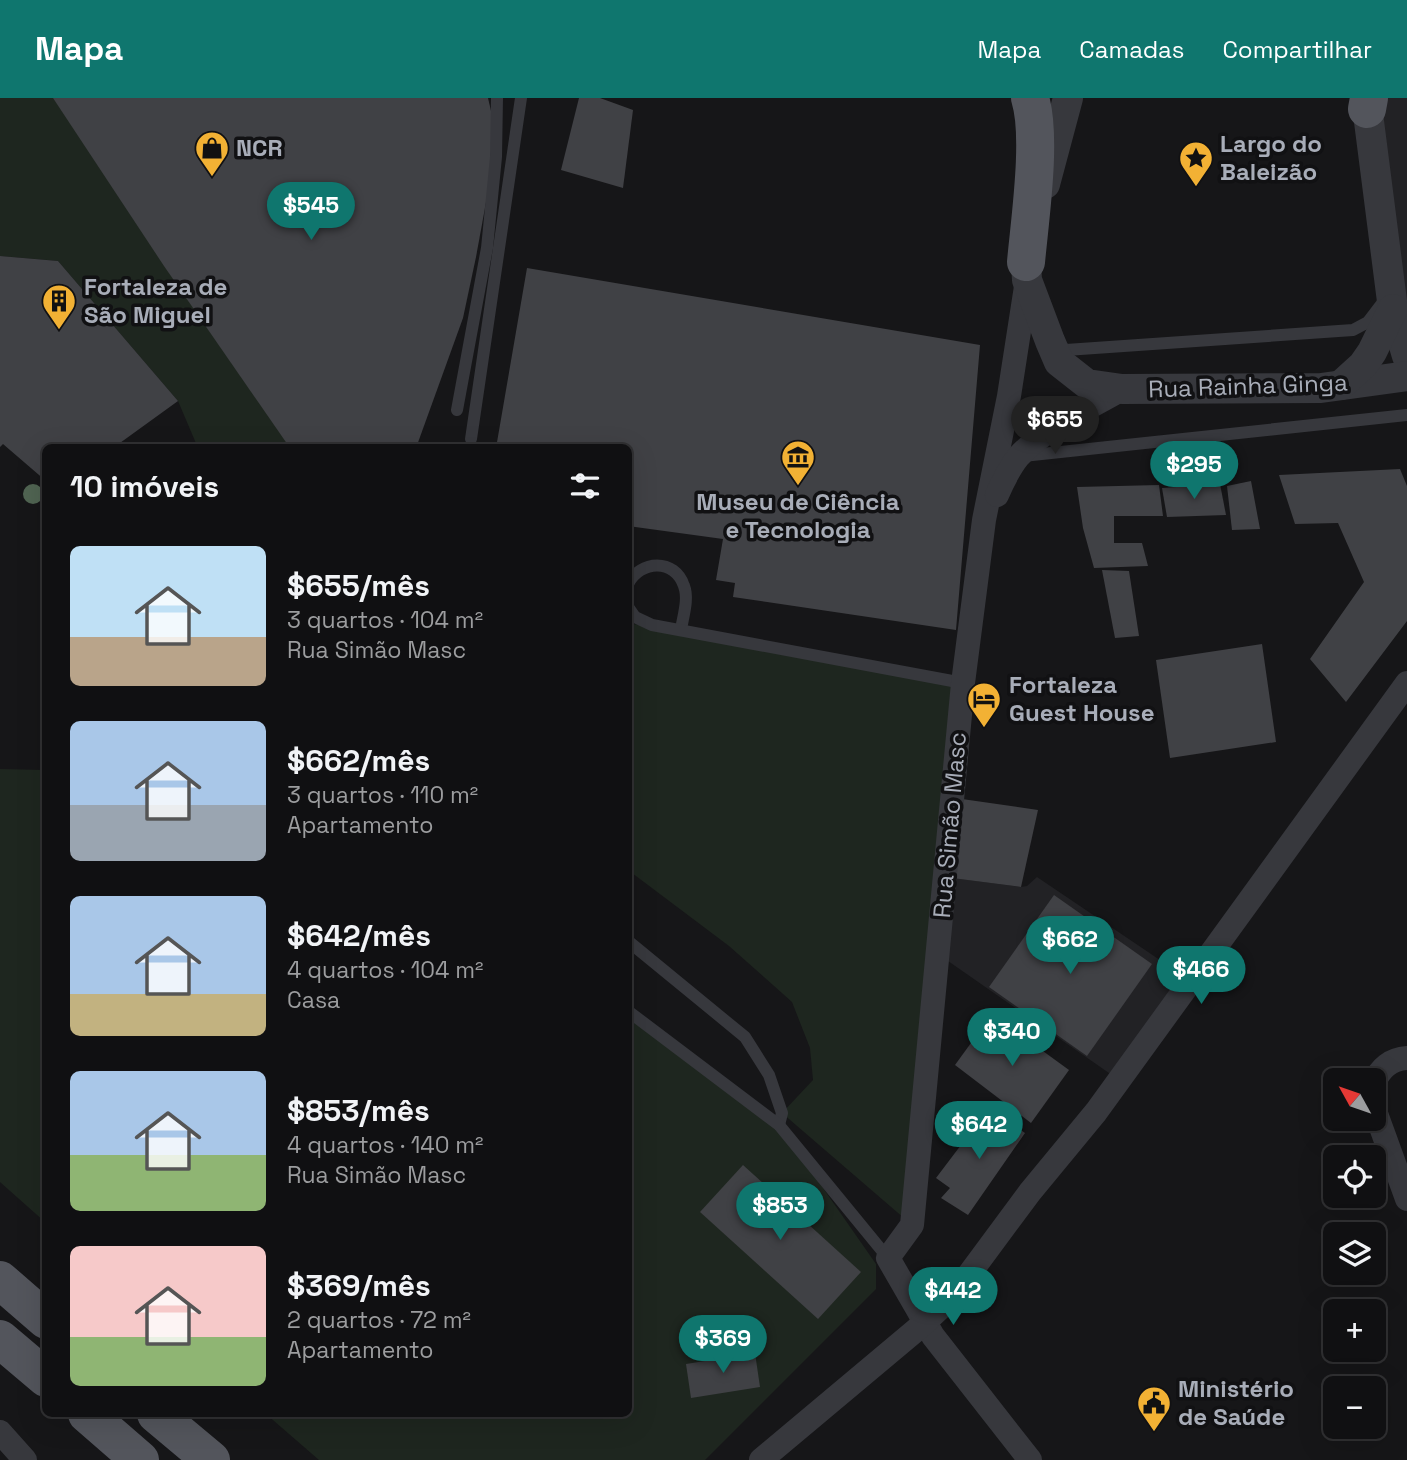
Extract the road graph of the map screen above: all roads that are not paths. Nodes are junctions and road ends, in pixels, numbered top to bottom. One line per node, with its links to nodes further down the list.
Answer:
1 (497, 98): 13 (lane)
2 (521, 98): 15 (lane)
3 (1068, 98): 6 (street)
4 (1368, 102): 7 (street)
5 (1026, 112): 6 (main road)
6 (1027, 271): 8 (street, Rua Rainha Ginga); 17 (street, Rua Simão Masc)
7 (1392, 300): 8 (lane); 9 (street); 11 (street)
8 (1049, 341): 12 (street, Rua Rainha Ginga)
9 (1407, 356)
10 (1407, 376): 11 (street, Rua Rainha Ginga)
11 (1341, 385): 12 (street, Rua Rainha Ginga)
12 (1122, 389): 16 (street)
13 (457, 410)
14 (1407, 415): 16 (lane)
15 (471, 439)
16 (1020, 456): 17 (street)
17 (984, 520): 21 (street, Rua Simão Masc)
18 (632, 578): 20 (lane)
19 (632, 613): 20 (lane)
20 (681, 630): 21 (lane)
21 (963, 683): 30 (street, Rua Simão Masc)
22 (1407, 683): 41 (street)
23 (632, 944): 27 (lane)
24 (632, 1014): 27 (lane)
25 (1407, 1058): 26 (street)
26 (1385, 1068)
27 (779, 1125): 30 (lane)
28 (1382, 1131): 29 (street)
29 (1407, 1199)
30 (888, 1258): 42 (street)
31 (0, 1280): 32 (main road)
32 (42, 1317)
33 (0, 1339): 34 (main road)
34 (42, 1375)
35 (90, 1417): 39 (main road)
36 (160, 1417): 40 (main road)
37 (0, 1432): 38 (street)
38 (25, 1460)
39 (139, 1460)
40 (211, 1460)
41 (761, 1460)
42 (1030, 1460)

